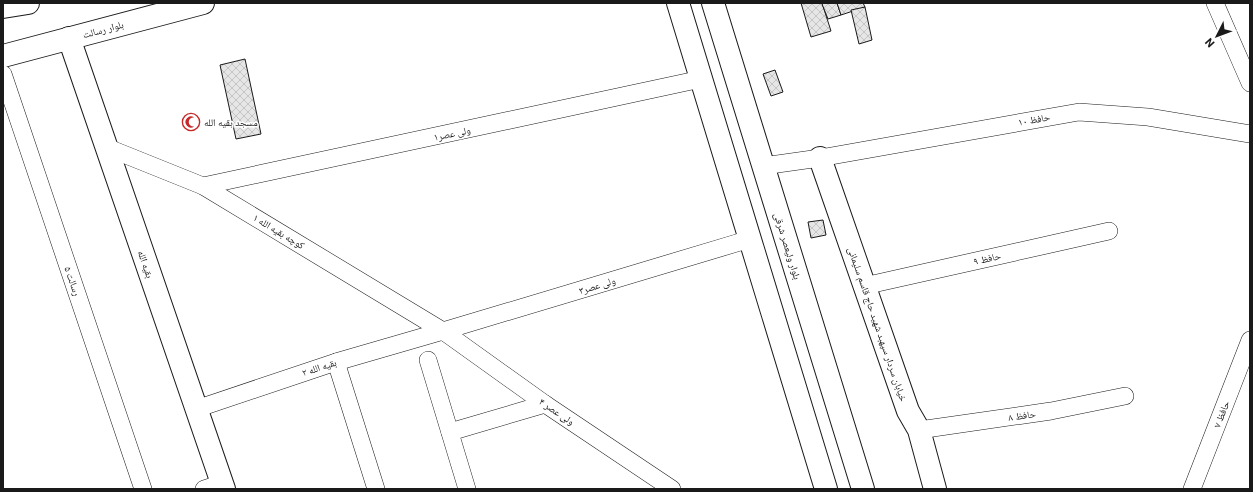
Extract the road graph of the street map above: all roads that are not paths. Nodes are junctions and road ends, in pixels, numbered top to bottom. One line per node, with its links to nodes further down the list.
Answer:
1 (28, 3): 6 (main road)
2 (203, 3): 7 (main road, بلوار رسالت)
3 (678, 3): 10 (main road)
4 (713, 3): 15 (main road, بلوار ولیعصر شرقی)
5 (1215, 3): 11 (street)
6 (3, 7)
7 (69, 38): 8 (main road, بلوار رسالت); 13 (main road, بقیه الله)
8 (3, 56)
9 (3, 74): 30 (street, رسالت ۵)
10 (701, 79): 16 (street, ولی عصر۱); 18 (main road)
11 (1250, 83)
12 (1250, 134): 14 (street, حافظ ۱۰)
13 (106, 147): 16 (street, کوچه بقیه الله ۱); 26 (main road, بقیه الله)
14 (820, 158): 15 (street, حافظ ۱۰); 19 (main road, خیابان سردار سپهبد شهید حاج قاسم سلیمانی)
15 (763, 166): 35 (main road, بلوار ولیعصر شرقی)
16 (203, 186): 20 (street, کوچه بقیه الله ۱)
17 (1109, 231): 19 (street, حافظ ۹)
18 (750, 239): 20 (street, ولی عصر۳); 34 (main road)
19 (864, 286): 27 (main road, خیابان سردار سپهبد شهید حاج قاسم سلیمانی)
20 (443, 331): 23 (street, بقیه الله ۲); 25 (street, ولی عصر ۴)
21 (1250, 340): 37 (street, حافظ ۷)
22 (428, 360): 28 (street)
23 (336, 362): 26 (street, بقیه الله ۲); 31 (street)
24 (1125, 396): 27 (street, حافظ ۸)
25 (545, 404): 28 (street); 33 (street, ولی عصر ۴)
26 (196, 408): 29 (main road, بقیه الله)
27 (919, 430): 36 (main road, خیابان سردار سپهبد شهید حاج قاسم سلیمانی)
28 (450, 432): 32 (street)
29 (216, 487)
30 (143, 489)
31 (376, 489)
32 (467, 489)
33 (672, 489)
34 (826, 489)
35 (863, 489)
36 (934, 489)
37 (1192, 489)

